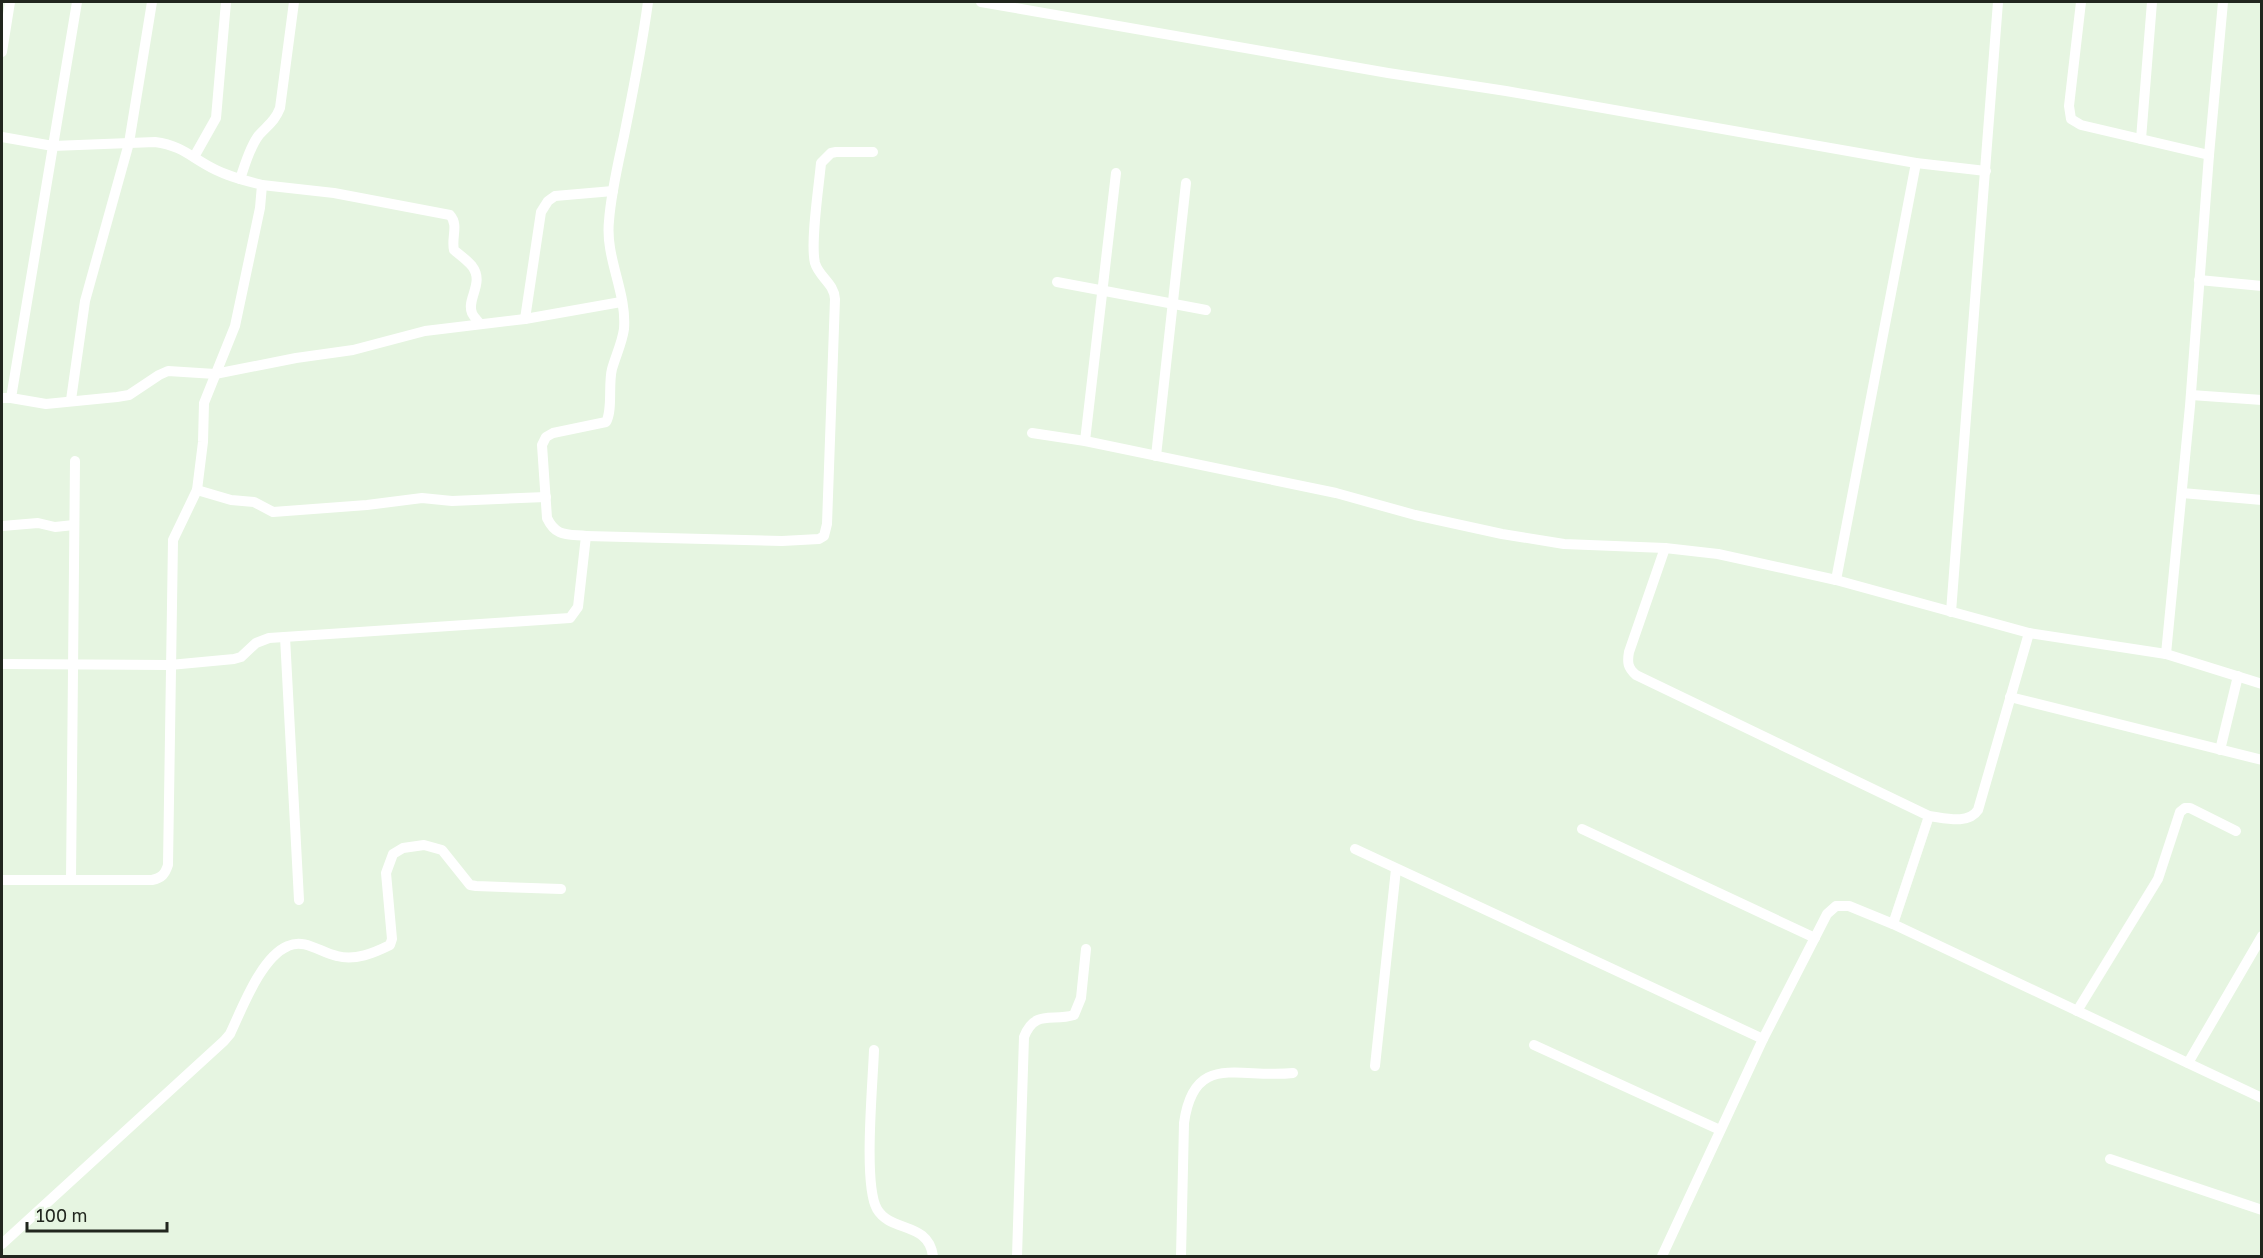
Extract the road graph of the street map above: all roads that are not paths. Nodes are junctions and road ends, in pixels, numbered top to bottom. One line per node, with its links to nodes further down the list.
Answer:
1 (10, 2): 12 (street)
2 (77, 2): 16 (street)
3 (152, 2): 15 (street)
4 (226, 2): 19 (street)
5 (294, 2): 23 (street)
6 (648, 2): 26 (street)
7 (981, 2): 20 (street)
8 (1998, 2): 21 (street)
9 (2081, 2): 14 (street)
10 (2152, 2): 14 (street)
11 (2223, 2): 18 (street)
12 (2, 52)
13 (2, 137): 16 (street)
14 (2141, 139): 18 (street)
15 (129, 143): 16 (street); 19 (street); 39 (street)
16 (53, 146): 38 (street)
17 (873, 152): 51 (street)
18 (2209, 154): 27 (street)
19 (194, 157): 23 (street)
20 (1916, 163): 21 (street); 53 (street)
21 (1986, 171): 54 (street)
22 (1116, 172): 30 (street)
23 (240, 179): 25 (street)
24 (1185, 183): 32 (street)
25 (262, 185): 35 (street); 36 (street)
26 (613, 191): 31 (street); 34 (street)
27 (2199, 280): 29 (street); 37 (street)
28 (1058, 282): 30 (street)
29 (2262, 285)
30 (1102, 291): 32 (street); 42 (street)
31 (621, 302): 34 (street); 47 (street)
32 (1173, 304): 33 (street); 43 (street)
33 (1206, 310)
34 (525, 319): 35 (street)
35 (480, 324): 36 (street)
36 (215, 375): 39 (street); 45 (street)
37 (2191, 395): 40 (street); 46 (street)
38 (6, 398): 39 (street)
39 (71, 400)
40 (2262, 400)
41 (1032, 433): 42 (street)
42 (1084, 441): 43 (street)
43 (1156, 456): 52 (street)
44 (75, 461): 49 (street)
45 (197, 490): 47 (street); 60 (street)
46 (2181, 493): 48 (street); 57 (street)
47 (546, 497): 51 (street)
48 (2262, 500)
49 (74, 525): 50 (street); 59 (street)
50 (2, 526)
51 (586, 536): 56 (street)
52 (1665, 548): 53 (street); 66 (street)
53 (1836, 580): 54 (street)
54 (1951, 612): 55 (street)
55 (2029, 633): 57 (street); 63 (street)
56 (285, 637): 60 (street); 74 (street)
57 (2166, 654): 61 (street)
58 (2, 664): 59 (street)
59 (73, 665): 60 (street); 72 (street)
60 (170, 665): 72 (street)
61 (2238, 676): 62 (street); 64 (street)
62 (2262, 684)
63 (2010, 697): 64 (street); 66 (street)
64 (2220, 750): 65 (street)
65 (2260, 757)
66 (1929, 816): 75 (street)
67 (1582, 829): 77 (street)
68 (2236, 831): 79 (street)
69 (1355, 849): 70 (street)
70 (1396, 869): 80 (street); 84 (street)
71 (2, 880): 72 (street)
72 (71, 880)
73 (561, 889): 90 (street)
74 (299, 900)
75 (1893, 924): 77 (street); 79 (street)
76 (2262, 936): 83 (street)
77 (1815, 938): 80 (street)
78 (1086, 950): 92 (street)
79 (2077, 1011): 83 (street)
80 (1763, 1039): 87 (street)
81 (1534, 1045): 87 (street)
82 (874, 1050): 91 (street)
83 (2188, 1063): 86 (street)
84 (1375, 1066)
85 (1293, 1073): 93 (street)
86 (2262, 1098)
87 (1720, 1130): 94 (street)
88 (2109, 1159): 89 (street)
89 (2262, 1210)
90 (2, 1244)
91 (933, 1257)
92 (1017, 1257)
93 (1181, 1257)
94 (1662, 1257)

